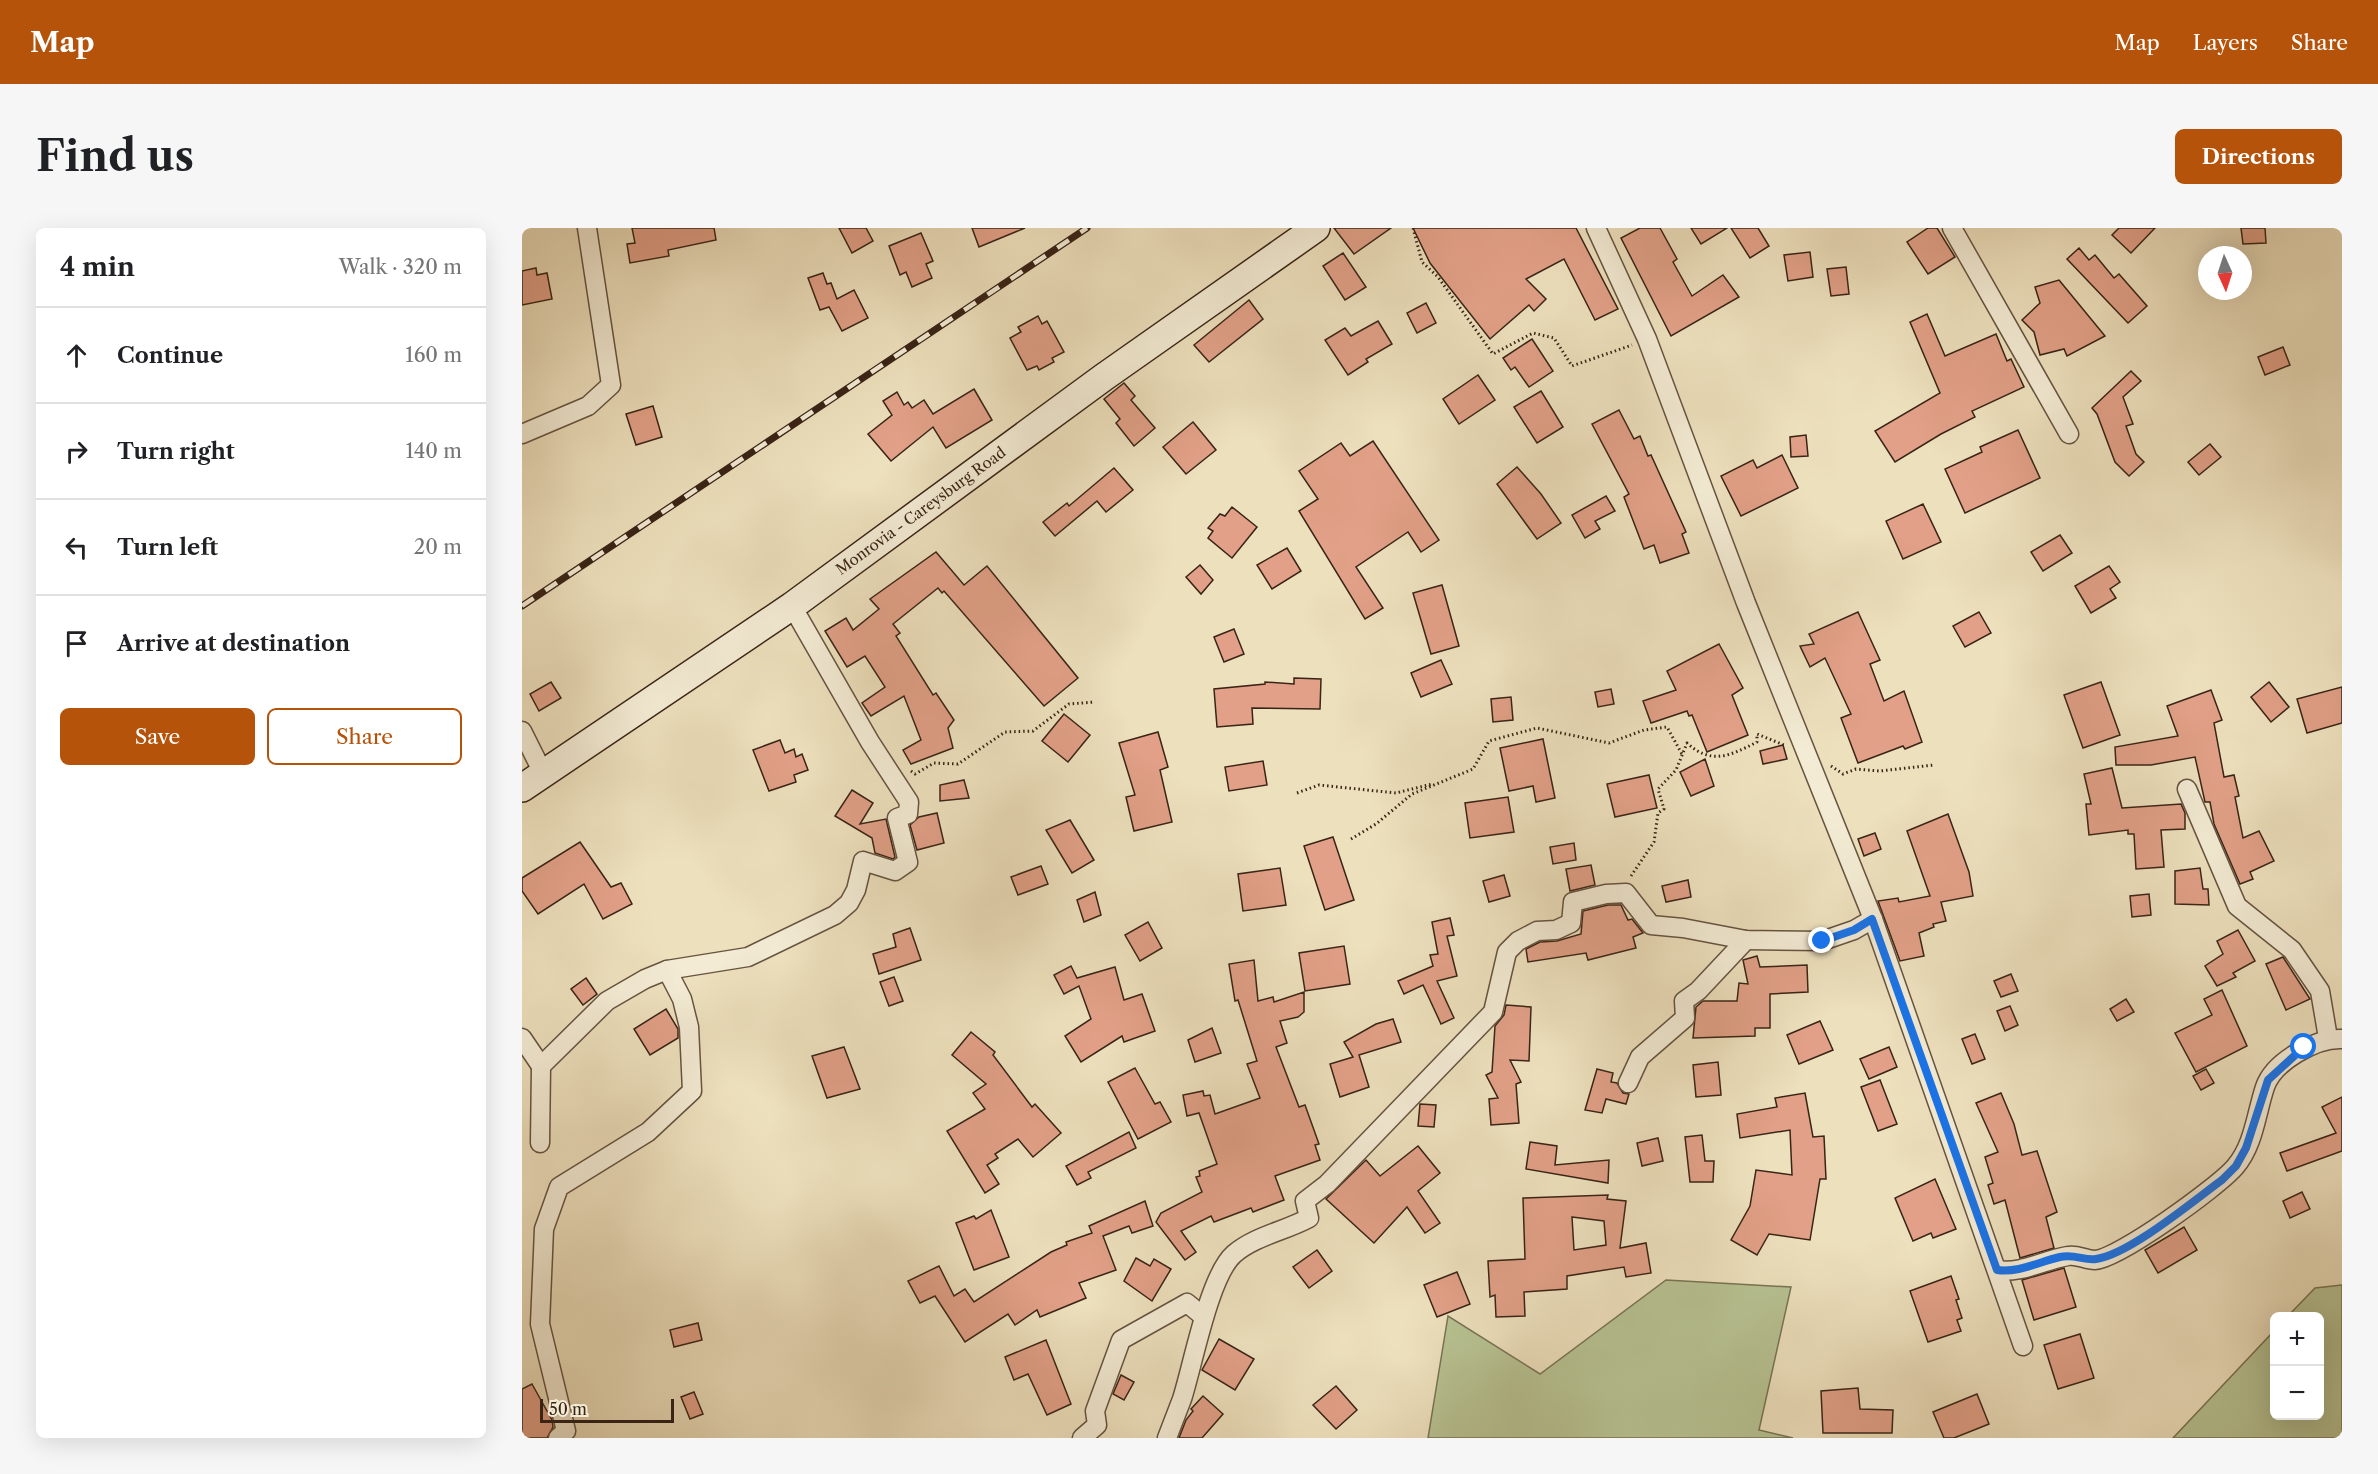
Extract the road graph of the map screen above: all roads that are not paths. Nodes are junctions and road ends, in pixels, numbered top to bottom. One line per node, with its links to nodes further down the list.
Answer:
1 (587, 228): 5 (street)
2 (1316, 228): 7 (main road, Monrovia - Careysburg Road)
3 (1596, 228): 11 (street)
4 (1952, 228): 6 (street)
5 (522, 434)
6 (2069, 434)
7 (792, 606): 9 (main road, Monrovia - Careysburg Road); 13 (street)
8 (522, 731): 9 (street)
9 (533, 781)
10 (2187, 789): 15 (street)
11 (1872, 919): 12 (street); 19 (street)
12 (1746, 940): 17 (street); 20 (street)
13 (667, 970): 16 (street); 22 (street)
14 (522, 1038): 16 (street)
15 (2335, 1038): 19 (street)
16 (541, 1066): 18 (street)
17 (1628, 1083)
18 (540, 1143)
19 (1997, 1270): 21 (street)
20 (1204, 1317): 23 (street); 24 (street)
21 (2023, 1346)
22 (558, 1438)
23 (1082, 1438)
24 (1167, 1438)

